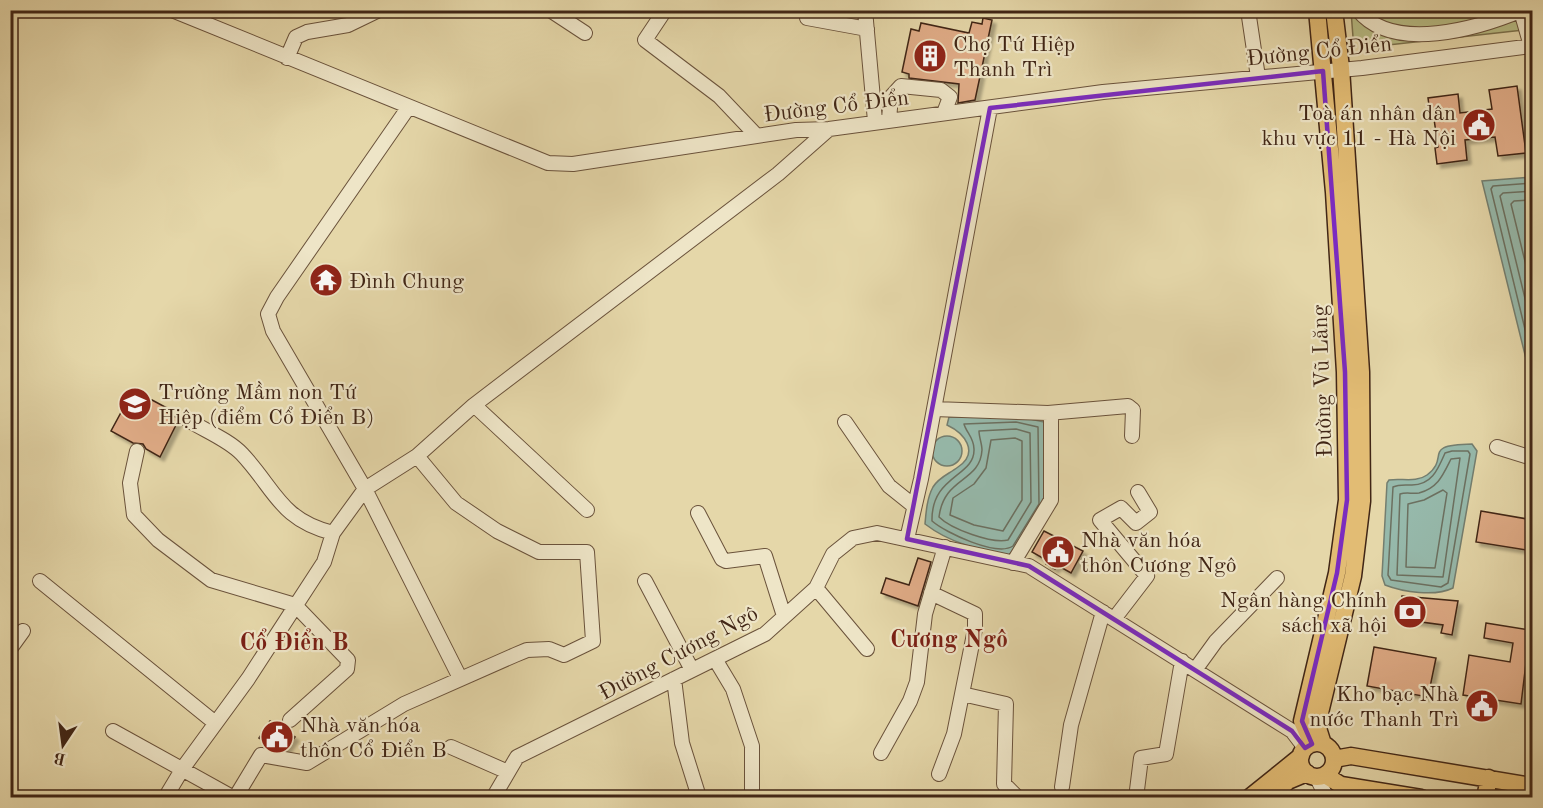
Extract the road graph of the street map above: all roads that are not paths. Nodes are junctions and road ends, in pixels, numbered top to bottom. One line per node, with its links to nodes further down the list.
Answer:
1 (172, 10): 11 (street, Đường Cổ Điển)
2 (379, 10): 16 (street)
3 (550, 10): 14 (street)
4 (665, 10): 25 (street)
5 (865, 10): 13 (street)
6 (1248, 10): 19 (street)
7 (1317, 10): 18 (main road, Đường Vũ Lăng)
8 (1334, 10): 17 (main road, Đường Vũ Lăng)
9 (1358, 10): 10 (street)
10 (1521, 11): 15 (street)
11 (191, 14): 16 (street, Đường Cổ Điển)
12 (807, 18): 13 (street)
13 (867, 29): 23 (street)
14 (585, 33)
15 (1532, 46): 17 (street, Đường Cổ Điển)
16 (287, 58): 20 (street, Đường Cổ Điển)
17 (1341, 68): 18 (street, Đường Cổ Điển); 26 (main road, Đường Vũ Lăng)
18 (1323, 71): 19 (street, Đường Cổ Điển); 26 (main road, Đường Vũ Lăng)
19 (1258, 77): 21 (street, Đường Cổ Điển)
20 (408, 108): 25 (street, Đường Cổ Điển); 37 (street)
21 (990, 108): 22 (street, Đường Cổ Điển); 28 (street)
22 (944, 113): 23 (street, Đường Cổ Điển); 23 (street)
23 (882, 120): 24 (street, Đường Cổ Điển)
24 (829, 129): 25 (street, Đường Cổ Điển); 27 (street)
25 (756, 135)
26 (1348, 298): 68 (main road, Đường Vũ Lăng)
27 (474, 405): 35 (street); 40 (street)
28 (934, 409): 29 (street); 39 (street)
29 (1051, 413): 32 (street); 45 (street)
30 (188, 420): 42 (street)
31 (845, 422): 39 (street)
32 (1132, 436)
33 (1497, 447): 36 (street)
34 (137, 451): 51 (street)
35 (417, 456): 37 (street); 61 (street)
36 (1533, 458)
37 (365, 489): 42 (street); 61 (street)
38 (1138, 492): 53 (street)
39 (914, 506): 43 (street)
40 (587, 510)
41 (698, 513): 52 (street)
42 (333, 533): 51 (street)
43 (907, 539): 44 (street, Đường Cương Ngô); 49 (street, Đường Cương Ngô)
44 (945, 547): 45 (street, Đường Cương Ngô); 50 (street)
45 (1013, 563): 53 (street, Đường Cương Ngô)
46 (1277, 578): 60 (street)
47 (40, 581): 65 (street)
48 (645, 581): 59 (street)
49 (816, 588): 52 (street, Đường Cương Ngô); 56 (street)
50 (931, 593): 63 (street); 69 (street)
51 (295, 605): 64 (street); 65 (street)
52 (784, 616): 57 (street, Đường Cương Ngô)
53 (1108, 616): 58 (street, Đường Cương Ngô); 77 (street)
54 (23, 631): 55 (street)
55 (10, 649)
56 (867, 649)
57 (715, 659): 59 (street, Đường Cương Ngô); 78 (street)
58 (1182, 662): 60 (street, Đường Cương Ngô); 85 (street)
59 (692, 670): 62 (street, Đường Cương Ngô)
60 (1195, 670): 68 (street, Đường Cương Ngô)
61 (460, 678): 82 (street)
62 (674, 679): 72 (street, Đường Cương Ngô); 80 (street)
63 (962, 694): 73 (street); 84 (street)
64 (290, 720)
65 (214, 722): 71 (street)
66 (113, 731): 71 (street)
67 (451, 747): 72 (street)
68 (1310, 748): 70 (main road); 74 (main road); 86 (main road)
69 (881, 753)
70 (1334, 759): 74 (main road); 75 (main road)
71 (183, 768): 81 (street); 82 (street)
72 (508, 772): 83 (street, Đường Cương Ngô)
73 (939, 774)
74 (1316, 775): 79 (main road); 87 (main road); 88 (street)
75 (1489, 778): 76 (main road); 90 (main road)
76 (1533, 786)
77 (1062, 787)
78 (752, 794)
79 (1389, 796): 89 (main road)
80 (699, 797)
81 (165, 798)
82 (234, 798)
83 (494, 798)
84 (1018, 798)
85 (1136, 798)
86 (1249, 798)
87 (1269, 798)
88 (1327, 798)
89 (1421, 798)
90 (1485, 798)

